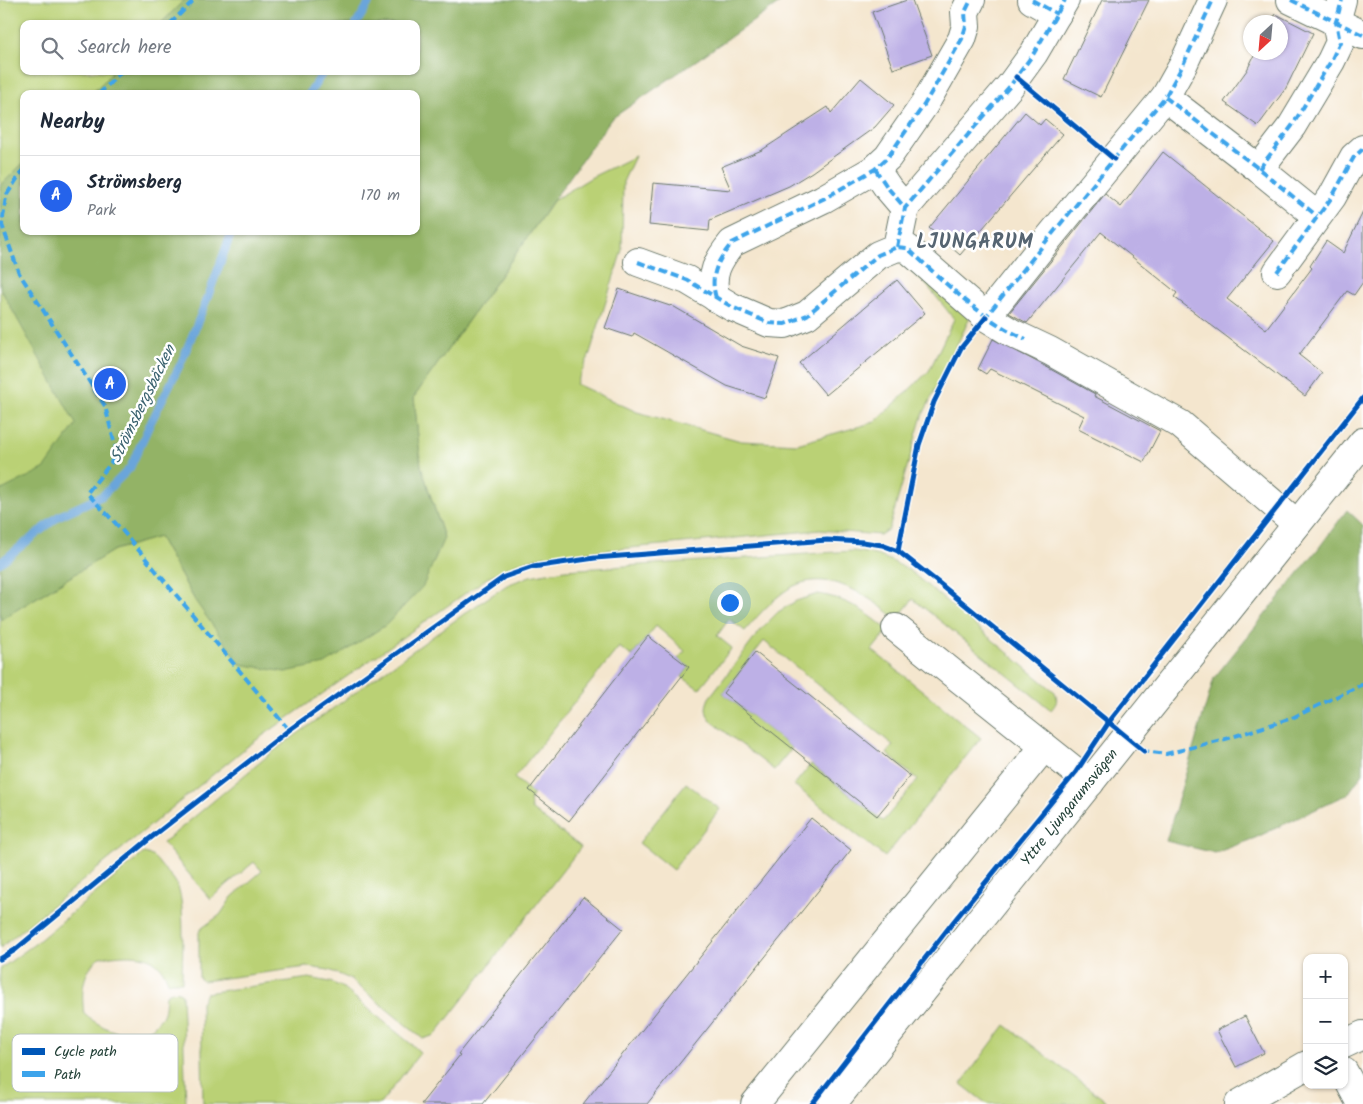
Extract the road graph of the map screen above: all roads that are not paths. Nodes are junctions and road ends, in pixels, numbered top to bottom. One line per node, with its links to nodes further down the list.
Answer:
1 (970, 0): 10 (street)
2 (1032, 0): 5 (street)
3 (1213, 0): 8 (street)
4 (1291, 0): 6 (street)
5 (1061, 7): 12 (street)
6 (1339, 11): 7 (street); 11 (street)
7 (1363, 35)
8 (1165, 97): 11 (street); 18 (street)
9 (1363, 150): 13 (street)
10 (874, 169): 12 (street); 17 (street)
11 (1259, 169): 13 (street)
12 (905, 208): 14 (street)
13 (1317, 216): 16 (street)
14 (897, 247): 17 (street); 18 (street)
15 (638, 262): 17 (street)
16 (1277, 272)
17 (716, 298)
18 (986, 317): 20 (street)
19 (1363, 442): 20 (street, Yttre Ljungarumsvägen)
20 (1297, 524): 23 (street, Yttre Ljungarumsvägen)
21 (896, 628): 22 (street)
22 (1044, 747): 23 (street); 28 (street)
23 (1090, 783): 29 (street, Yttre Ljungarumsvägen)
24 (1363, 1035): 25 (street)
25 (1348, 1042)
26 (1303, 1067): 30 (street)
27 (1348, 1080): 31 (street)
28 (756, 1104)
29 (832, 1104)
30 (1239, 1104)
31 (1361, 1104)

